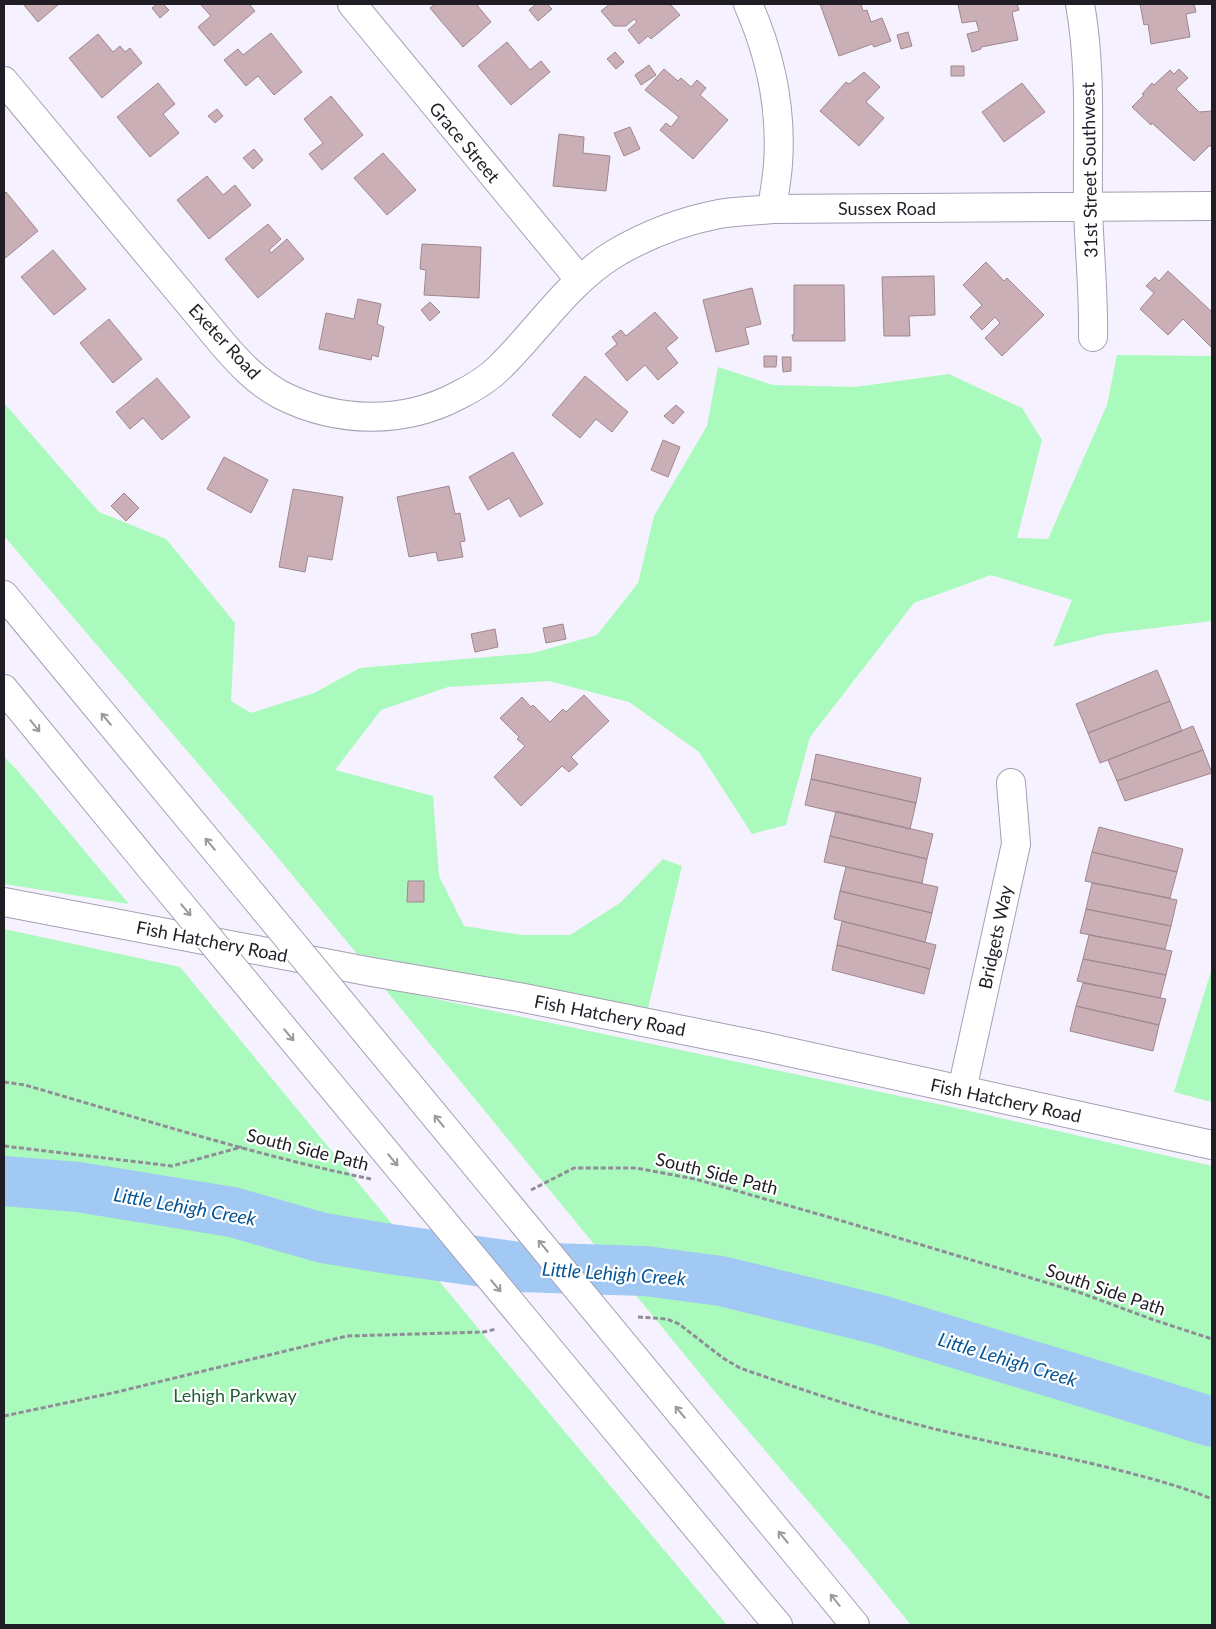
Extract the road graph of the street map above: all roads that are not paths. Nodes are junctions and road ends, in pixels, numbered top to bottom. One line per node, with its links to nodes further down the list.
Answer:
1 (352, 4): 8 (main road, Grace Street)
2 (748, 4): 7 (main road)
3 (1080, 4): 6 (main road, 31st Street Southwest)
4 (4, 81): 8 (main road, Exeter Road)
5 (1212, 206): 6 (main road, Sussex Road)
6 (1088, 207): 7 (main road, Sussex Road); 9 (main road, 31st Street Southwest)
7 (772, 209): 8 (main road, Sussex Road)
8 (579, 279)
9 (1093, 337)
10 (4, 595): 17 (main road, one-way to 10, bridge)
11 (4, 689): 16 (main road, one-way to 16, bridge)
12 (1011, 783): 14 (main road, Bridgets Way)
13 (4, 902): 14 (main road, Fish Hatchery Road)
14 (962, 1090): 15 (main road, Fish Hatchery Road)
15 (1212, 1145)
16 (772, 1618)
17 (855, 1625)

